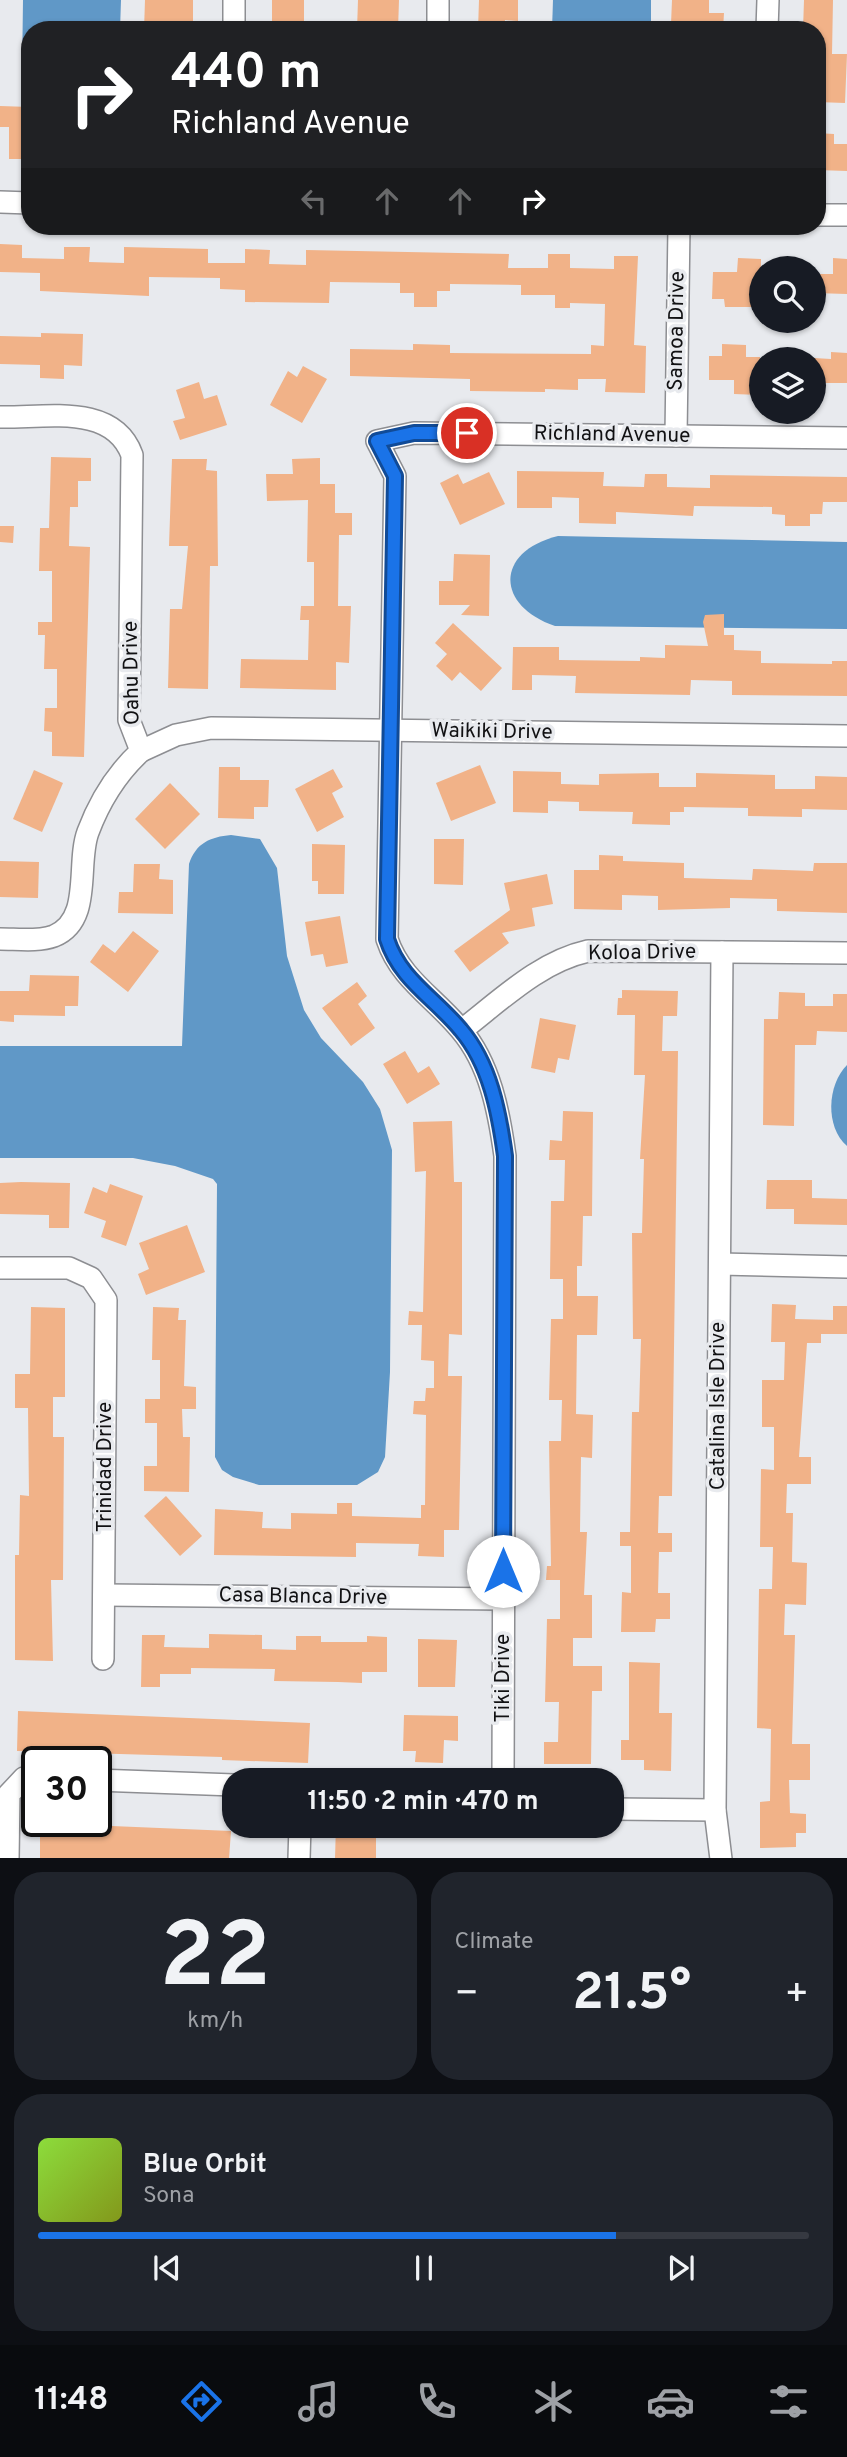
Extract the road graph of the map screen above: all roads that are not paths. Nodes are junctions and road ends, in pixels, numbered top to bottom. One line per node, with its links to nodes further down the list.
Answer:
1 (234, 0): 4 (street)
2 (438, 0): 5 (street)
3 (768, 0): 6 (street)
4 (234, 21)
5 (438, 21)
6 (767, 21)
7 (0, 202): 8 (street)
8 (21, 203)
9 (826, 215): 10 (street)
10 (847, 215)
11 (678, 235): 13 (street, Samoa Drive)
12 (0, 417): 18 (street, Oahu Drive)
13 (676, 436): 14 (street, Richland Avenue); 15 (street, Richland Avenue)
14 (847, 438)
15 (377, 441): 16 (street, Tiki Drive)
16 (392, 731): 17 (street, Waikiki Drive); 18 (street, Waikiki Drive); 22 (street, Tiki Drive)
17 (847, 736)
18 (141, 751): 19 (street, Oahu Drive)
19 (0, 939)
20 (722, 952): 21 (street, Koloa Drive); 22 (street, Koloa Drive); 23 (street, Catalina Isle Drive)
21 (847, 953)
22 (462, 1030): 27 (street, Tiki Drive)
23 (719, 1264): 24 (street); 34 (street, Catalina Isle Drive)
24 (847, 1267)
25 (0, 1268): 26 (street, Trinidad Drive)
26 (104, 1595): 27 (street, Casa Blanca Drive); 28 (street, Trinidad Drive)
27 (503, 1599): 29 (street, Tiki Drive)
28 (103, 1660)
29 (503, 1768)
30 (21, 1781): 36 (street)
31 (112, 1781): 32 (street)
32 (222, 1785)
33 (624, 1809): 34 (street)
34 (715, 1810): 38 (street, Catalina Isle Drive)
35 (300, 1838): 37 (street)
36 (8, 1858)
37 (299, 1858)
38 (721, 1858)

